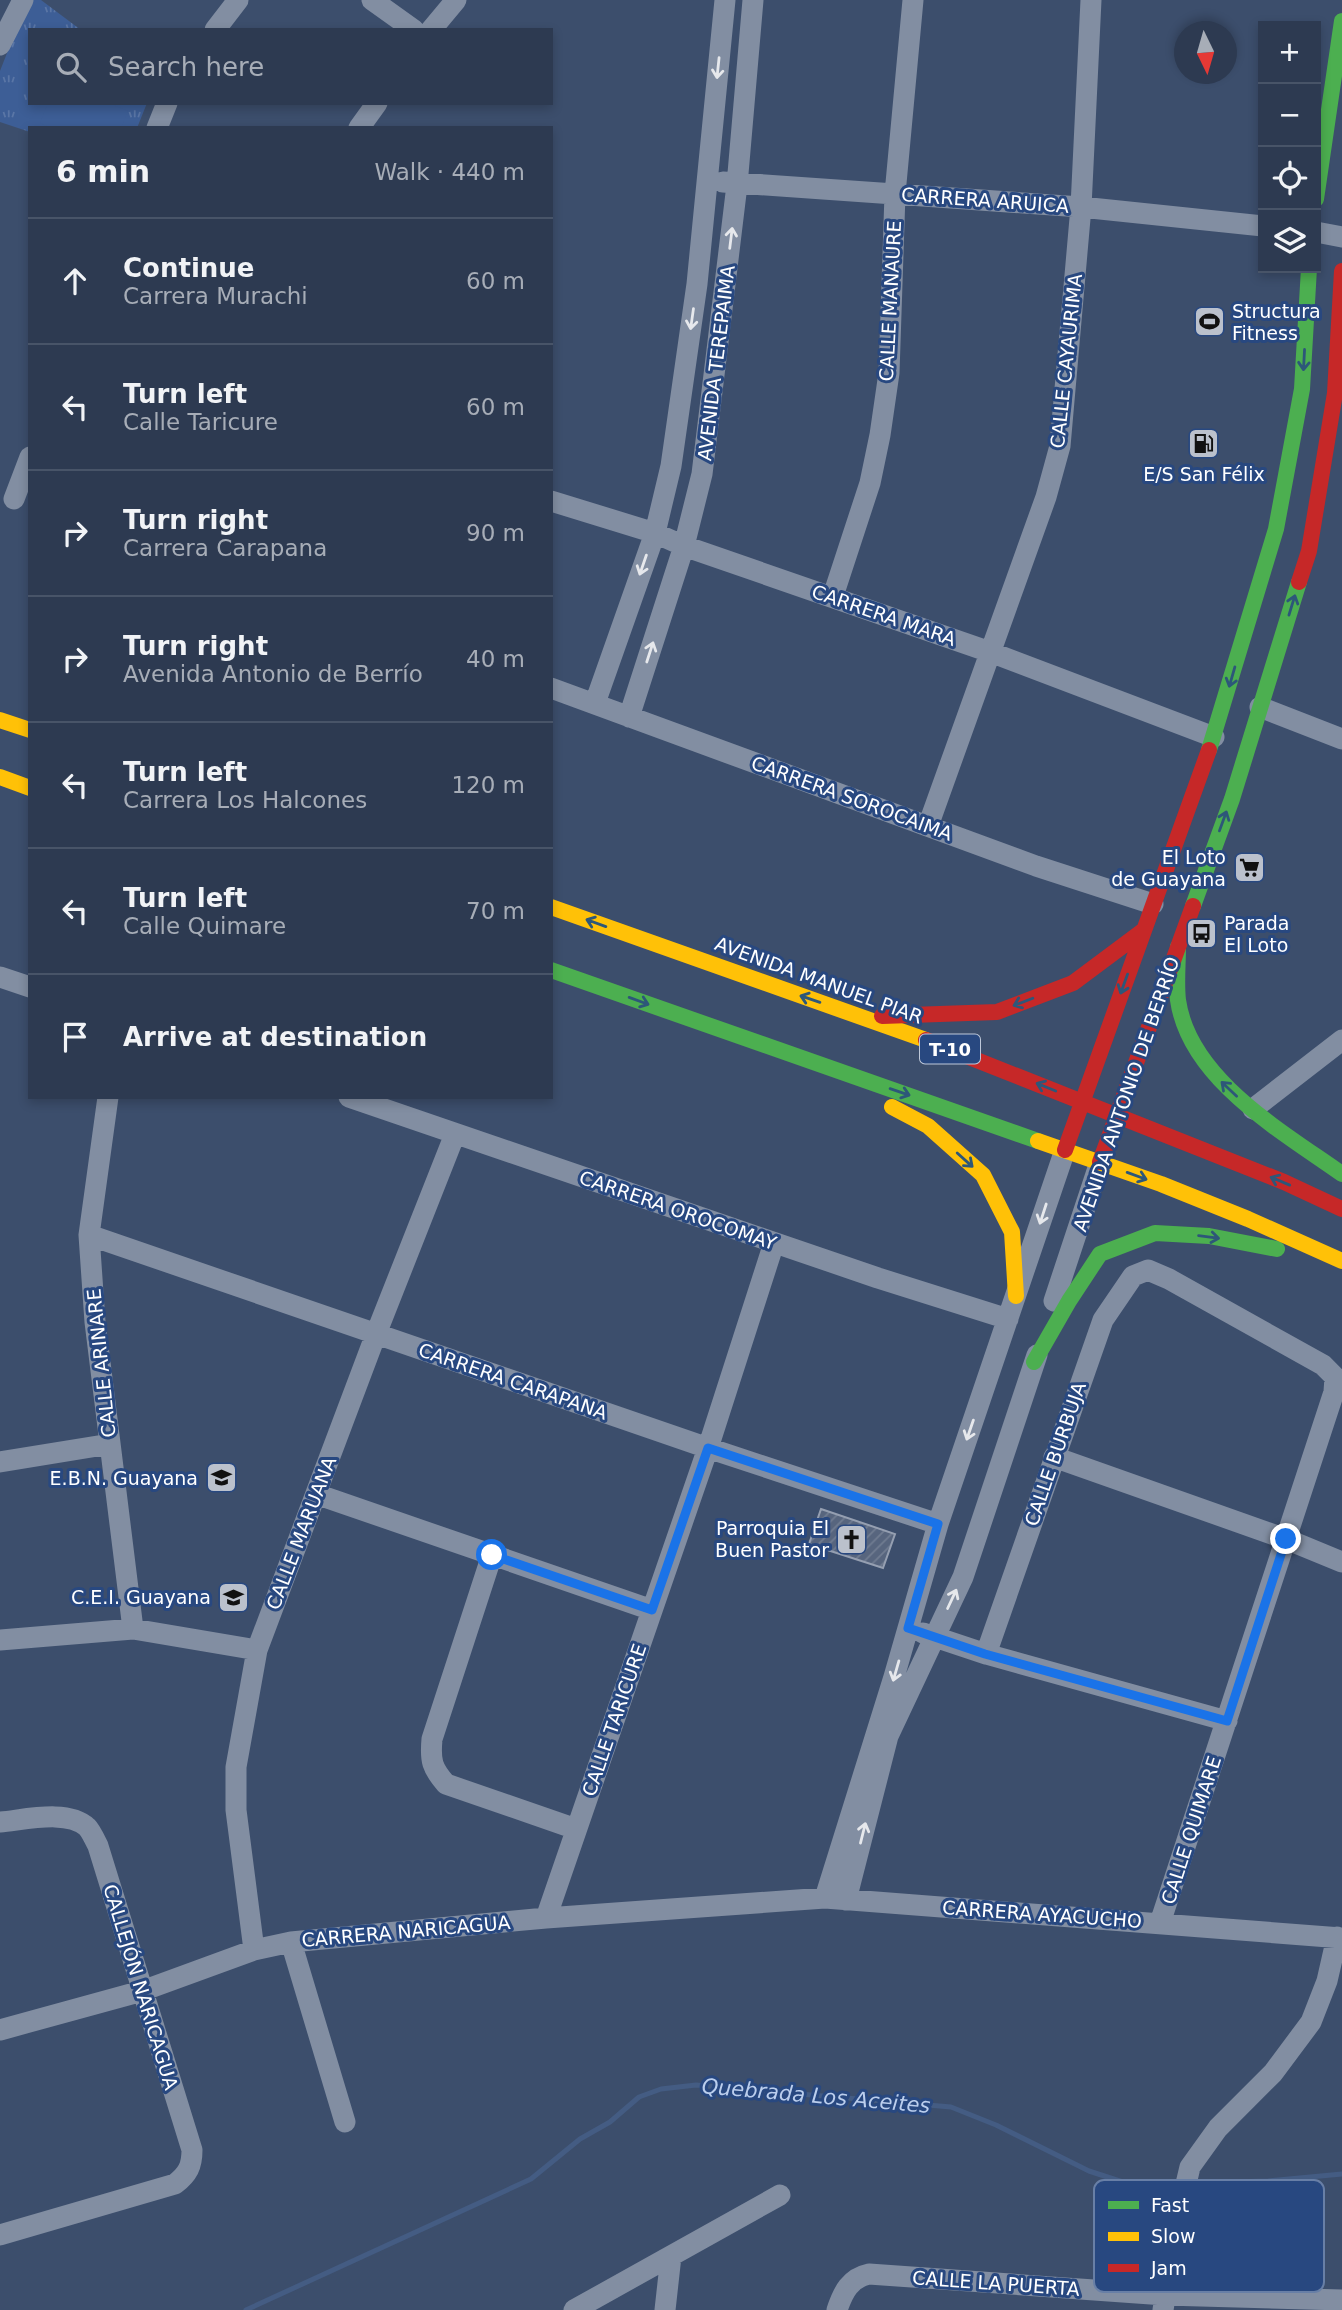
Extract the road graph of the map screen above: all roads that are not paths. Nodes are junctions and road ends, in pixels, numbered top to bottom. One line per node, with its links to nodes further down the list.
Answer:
1 (23, 0): 14 (street)
2 (238, 0): 10 (street)
3 (372, 0): 11 (street)
4 (456, 0): 12 (street)
5 (725, 0): 20 (street, AVENIDA TEREPAIMA, one-way to 20)
6 (753, 0): 21 (street, AVENIDA TEREPAIMA)
7 (913, 0): 22 (street, CALLE MANAURE)
8 (1091, 0): 23 (street, CALLE CAYAURIMA)
9 (1338, 0): 13 (main road)
10 (217, 28)
11 (411, 28)
12 (433, 28)
13 (1341, 29): 19 (main road)
14 (0, 45)
15 (166, 105): 17 (street)
16 (376, 105): 18 (street)
17 (158, 126)
18 (360, 126)
19 (1321, 165)
20 (707, 180): 21 (street, CARRERA ARUICA); 32 (street, AVENIDA TEREPAIMA, one-way to 32)
21 (737, 184): 22 (street, CARRERA ARUICA); 33 (street, AVENIDA TEREPAIMA, one-way to 21)
22 (895, 194): 23 (street, CARRERA ARUICA); 34 (street, CALLE MANAURE)
23 (1081, 207): 24 (street, CARRERA ARUICA); 35 (street, CALLE CAYAURIMA)
24 (1258, 225)
25 (1321, 233): 26 (street)
26 (1342, 237)
27 (1342, 271): 38 (main road, AVENIDA ANTONIO DE BERRÍO, one-way to 27)
28 (1309, 273): 42 (main road, AVENIDA ANTONIO DE BERRÍO, one-way to 42)
29 (28, 463): 30 (street)
30 (15, 500)
31 (553, 502): 32 (street, CARRERA MARA)
32 (655, 533): 33 (street, CARRERA MARA); 37 (street, AVENIDA TEREPAIMA, one-way to 37)
33 (684, 546): 34 (street, CARRERA MARA); 39 (street, AVENIDA TEREPAIMA, one-way to 33)
34 (833, 596): 35 (street, CARRERA MARA)
35 (990, 652): 42 (street, CARRERA MARA); 46 (street, CALLE CAYAURIMA)
36 (553, 689): 37 (street, CARRERA SOROCAIMA)
37 (594, 704): 39 (street, CARRERA SOROCAIMA)
38 (1260, 707): 43 (street); 50 (main road, AVENIDA ANTONIO DE BERRÍO, one-way to 38)
39 (629, 717): 46 (street, CARRERA SOROCAIMA)
40 (0, 720): 41 (main road)
41 (28, 729)
42 (1214, 737): 47 (main road, AVENIDA ANTONIO DE BERRÍO)
43 (1342, 739)
44 (0, 777): 45 (main road)
45 (28, 787)
46 (929, 826): 47 (street, CARRERA SOROCAIMA)
47 (1153, 904): 49 (main road, AVENIDA ANTONIO DE BERRÍO)
48 (553, 907): 54 (main road, AVENIDA MANUEL PIAR / T-10, one-way to 48)
49 (1144, 930): 54 (main road, one-way to 54); 59 (main road, AVENIDA ANTONIO DE BERRÍO, one-way to 59)
50 (1178, 947): 60 (main road, one-way to 50); 61 (main road, AVENIDA ANTONIO DE BERRÍO)
51 (553, 971): 56 (main road, one-way to 56)
52 (0, 976): 53 (street)
53 (28, 986)
54 (855, 1014): 59 (main road, AVENIDA MANUEL PIAR / T-10, one-way to 54)
55 (1342, 1040): 60 (street)
56 (805, 1059): 63 (main road, one-way to 63); 71 (main road, one-way to 71)
57 (108, 1099): 67 (street, CALLE ARINARE)
58 (355, 1099): 62 (street, CARRERA OROCOMAY)
59 (1082, 1101): 61 (main road, AVENIDA MANUEL PIAR / T-10); 63 (main road, AVENIDA ANTONIO DE BERRÍO)
60 (1253, 1109): 65 (main road)
61 (1117, 1115): 64 (main road, AVENIDA ANTONIO DE BERRÍO); 66 (main road, AVENIDA MANUEL PIAR / T-10, one-way to 61)
62 (455, 1134): 68 (street, CARRERA OROCOMAY); 73 (street, CALLE MARUANA)
63 (1065, 1150): 64 (main road); 71 (street, AVENIDA ANTONIO DE BERRÍO, one-way to 71)
64 (1100, 1162): 69 (main road, one-way to 69); 74 (street, AVENIDA ANTONIO DE BERRÍO)
65 (1342, 1174)
66 (1342, 1209)
67 (89, 1235): 73 (street, CARRERA CARAPANA); 75 (street, CALLE ARINARE)
68 (774, 1243): 72 (street, CARRERA OROCOMAY); 76 (street, CALLE TARICURE)
69 (1342, 1261): 74 (main road, one-way to 69)
70 (1148, 1270): 77 (street, CALLE BURBUJA); 81 (street, CALLE QUIMARE)
71 (1016, 1296): 72 (street, AVENIDA ANTONIO DE BERRÍO)
72 (1008, 1319): 80 (street, AVENIDA ANTONIO DE BERRÍO, one-way to 80)
73 (376, 1334): 76 (street, CARRERA CARAPANA); 79 (street, CALLE MARUANA)
74 (1034, 1362): 87 (street, AVENIDA ANTONIO DE BERRÍO, one-way to 74)
75 (110, 1444): 78 (street); 86 (street, CALLE ARINARE)
76 (708, 1448): 80 (street, CARRERA CARAPANA); 84 (street, CALLE TARICURE)
77 (1054, 1457): 81 (street); 90 (street, CALLE BURBUJA)
78 (0, 1462)
79 (316, 1494): 82 (street); 89 (street, CALLE MARUANA)
80 (938, 1524): 85 (street, AVENIDA ANTONIO DE BERRÍO)
81 (1286, 1539): 83 (street); 91 (street, CALLE QUIMARE)
82 (492, 1555): 84 (street); 93 (street)
83 (1342, 1562)
84 (652, 1610): 93 (street, CALLE TARICURE)
85 (908, 1628): 87 (street); 94 (street, AVENIDA ANTONIO DE BERRÍO, one-way to 94)
86 (133, 1629): 88 (street); 89 (street)
87 (934, 1637): 90 (street); 94 (street, AVENIDA ANTONIO DE BERRÍO, one-way to 87)
88 (0, 1640)
89 (257, 1650): 99 (street, CALLE MARUANA)
90 (985, 1654): 91 (street)
91 (1227, 1721): 96 (street, CALLE QUIMARE)
92 (0, 1822): 100 (street, CALLEJÓN NARICAGUA)
93 (576, 1829): 95 (street, CALLE TARICURE)
94 (836, 1899): 95 (street, CARRERA NARICAGUA); 96 (street, CARRERA AYACUCHO)
95 (546, 1918): 98 (street, CARRERA NARICAGUA)
96 (1160, 1923): 97 (street, CARRERA AYACUCHO)
97 (1340, 1937): 103 (street)
98 (290, 1942): 99 (street, CARRERA NARICAGUA); 102 (street)
99 (254, 1950): 100 (street, CARRERA NARICAGUA)
100 (142, 1991): 101 (street, CARRERA NARICAGUA); 105 (street, CALLEJÓN NARICAGUA)
101 (0, 2031)
102 (345, 2122)
103 (1187, 2180)
104 (780, 2195): 106 (street)
105 (0, 2235)
106 (671, 2256): 109 (street); 110 (street)
107 (1342, 2300): 108 (street, CALLE LA PUERTA)
108 (1164, 2302): 111 (street, CALLE LA PUERTA)
109 (574, 2310)
110 (665, 2310)
111 (837, 2310)

